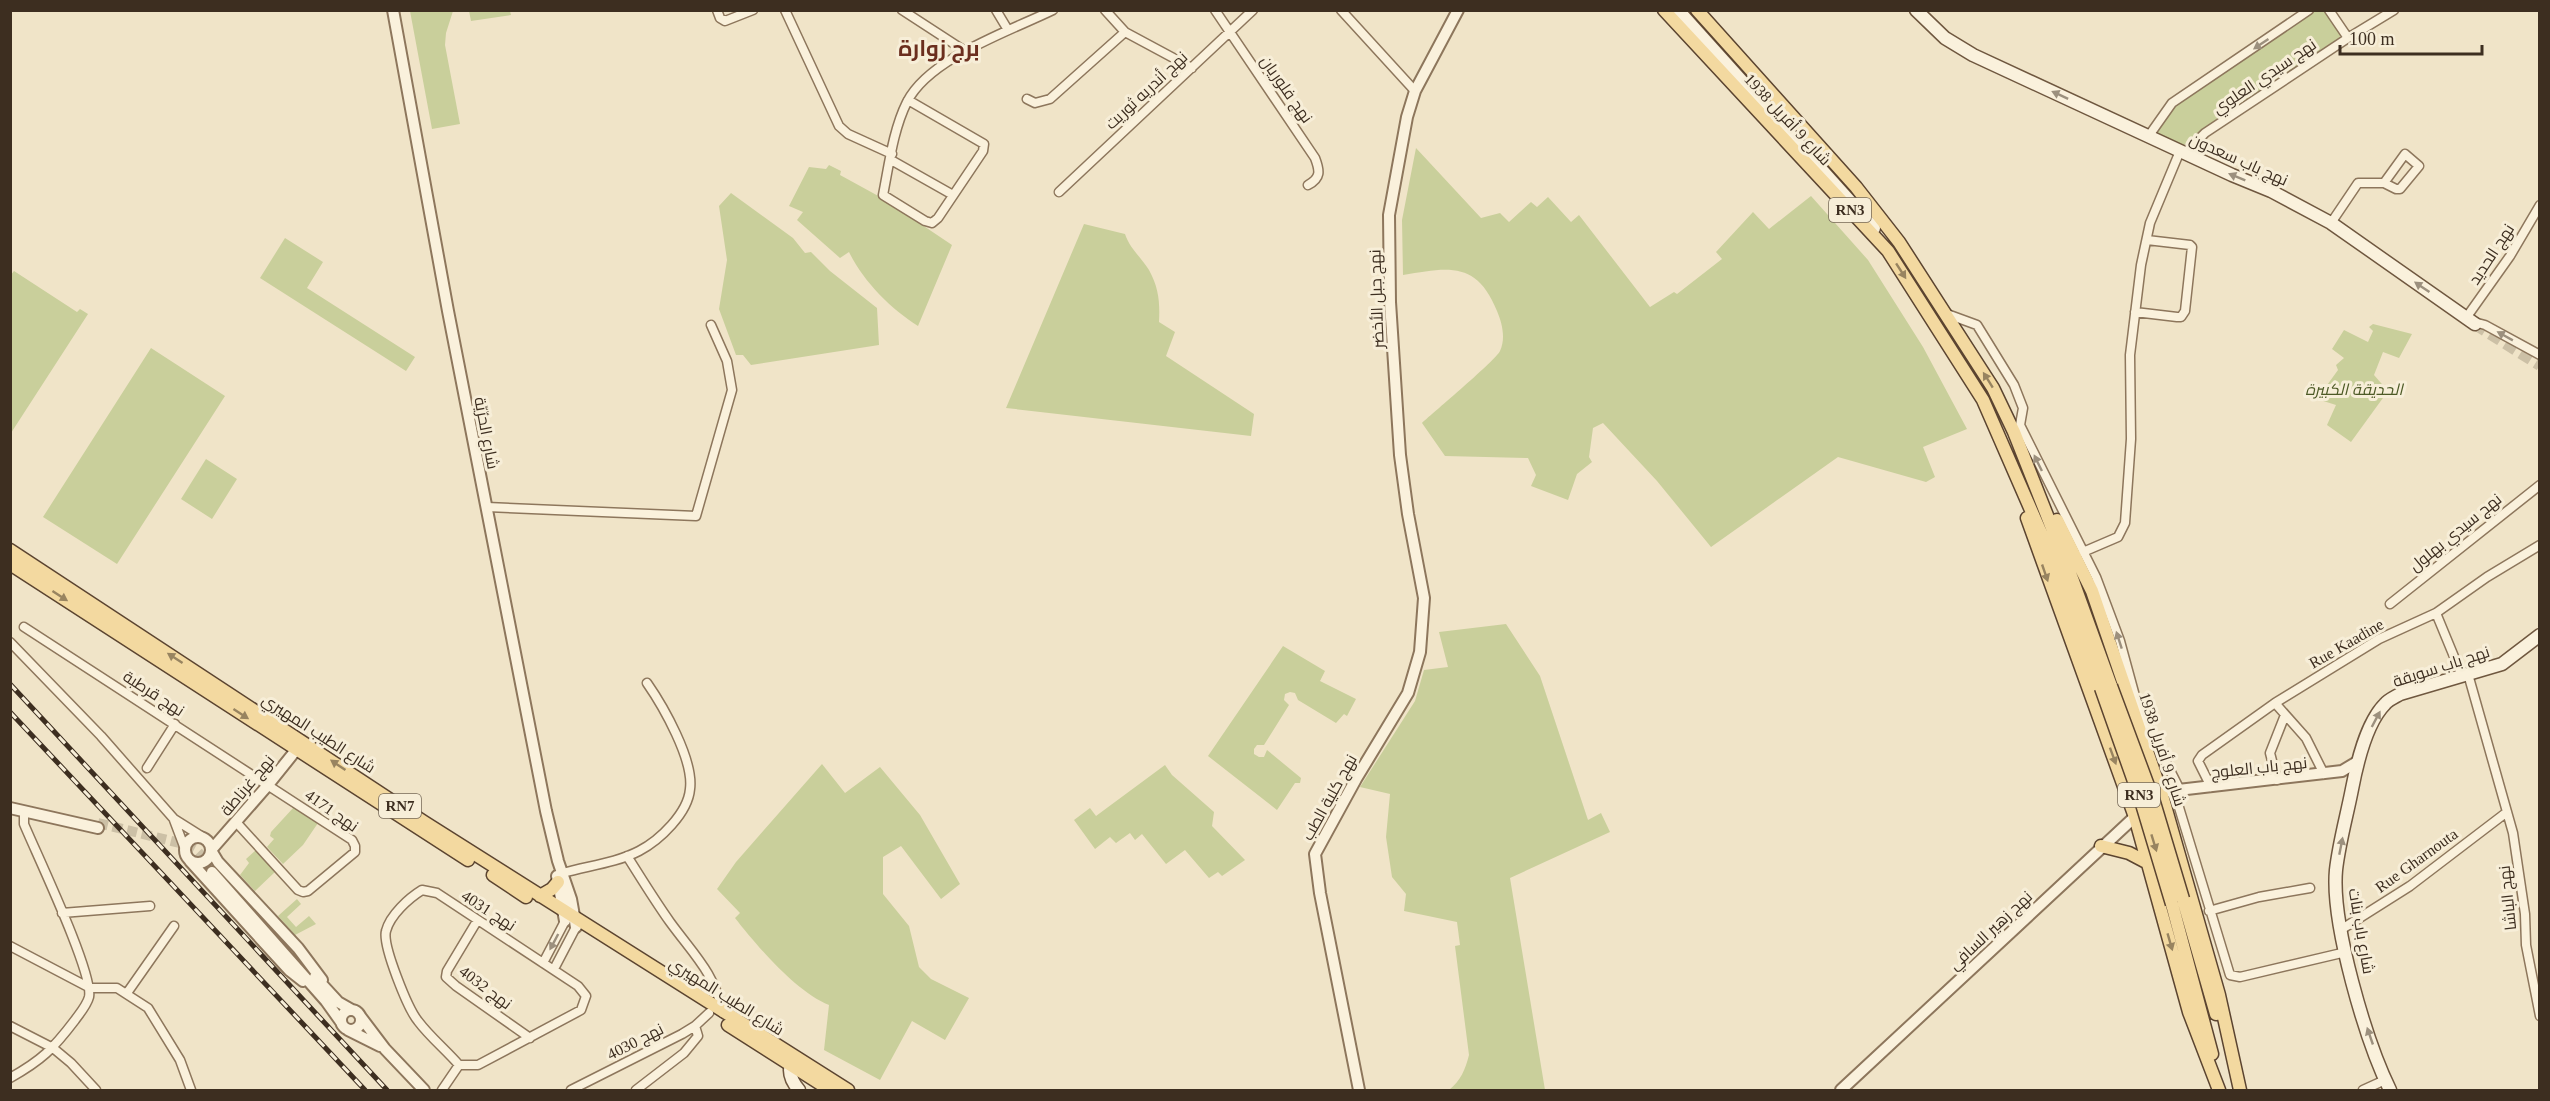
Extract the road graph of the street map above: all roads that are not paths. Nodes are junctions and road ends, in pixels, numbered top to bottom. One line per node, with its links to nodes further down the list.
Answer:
1 (393, 10): 50 (street, شارع الحرّيّة)
2 (717, 10): 3 (street)
3 (753, 10)
4 (785, 10): 32 (street)
5 (902, 10): 25 (street)
6 (996, 10): 21 (street)
7 (1053, 10): 21 (street)
8 (1105, 10): 22 (street)
9 (1215, 10): 23 (street, نهج فلوريان)
10 (1253, 10): 23 (street, نهج أندريه ثوريت)
11 (1341, 10): 27 (street)
12 (1458, 10): 27 (street, نهج جبل الأخضر)
13 (1664, 10): 41 (main road, شارع 9 أفريل 1938 / RN3)
14 (1678, 10): 41 (main road, شارع 9 أفريل 1938)
15 (1687, 10): 40 (main road, شارع 9 أفريل 1938)
16 (1697, 10): 40 (main road, شارع 9 أفريل 1938 / RN3)
17 (1916, 10): 30 (main road, نهج باب سعدون, one-way to 17)
18 (2309, 10): 30 (street, one-way to 30)
19 (2329, 10): 24 (street)
20 (2394, 10): 24 (street, نهج سيدي العلوي)
21 (1008, 30): 25 (street)
22 (1125, 32): 26 (street); 28 (street)
23 (1230, 32): 26 (street, نهج أندريه ثوريت); 34 (street, نهج فلوريان)
24 (2348, 38): 31 (street, نهج سيدي العلوي)
25 (965, 51): 29 (street)
26 (1192, 68): 35 (street, نهج أندريه ثوريت)
27 (1415, 91): 55 (street, نهج جبل الأخضر)
28 (1027, 99)
29 (908, 100): 32 (street); 36 (street)
30 (2148, 137): 31 (main road, نهج باب سعدون)
31 (2183, 152): 38 (main road, نهج باب سعدون, one-way to 31); 39 (street)
32 (891, 157): 36 (street); 36 (street)
33 (2384, 183): 33 (street); 38 (street)
34 (1308, 185)
35 (1059, 192)
36 (953, 195)
37 (2540, 205): 44 (street, نهج الحديد)
38 (2331, 223): 44 (main road, نهج باب سعدون, one-way to 38)
39 (2147, 240): 42 (street); 42 (street)
40 (1899, 242): 43 (main road, شارع 9 أفريل 1938 / RN3)
41 (1888, 251): 48 (main road, شارع 9 أفريل 1938 / RN3, one-way to 48)
42 (2135, 312): 53 (street)
43 (1947, 314): 47 (main road, شارع 9 أفريل 1938 / RN3, one-way to 43); 53 (street, one-way to 43)
44 (2470, 321): 46 (street, نهج باب سعدون, one-way to 44)
45 (711, 325): 50 (street)
46 (2540, 355)
47 (2014, 432): 63 (main road, شارع 9 أفريل 1938 / RN3); 76 (main road, شارع 9 أفريل 1938)
48 (2000, 438): 63 (main road, شارع 9 أفريل 1938 / RN3); 72 (main road, شارع 9 أفريل 1938, one-way to 72)
49 (2540, 485): 56 (street, نهج سيدي بهلول)
50 (487, 507): 92 (street, شارع الحرّيّة)
51 (2540, 545): 57 (street, Rue Kaadine)
52 (10, 550): 94 (main road, شارع الطيب المهيري / RN7, one-way to 52)
53 (2083, 552): 75 (street, one-way to 53)
54 (10, 564): 67 (main road, شارع الطيب المهيري / RN7, one-way to 67)
55 (1424, 598): 134 (street, نهج كلية الطب)
56 (2390, 604)
57 (2436, 613): 61 (street, نهج الباشا); 64 (street, Rue Kaadine)
58 (24, 627): 66 (street, نهج قرطبة)
59 (2540, 635): 61 (main road, نهج باب سويقة)
60 (10, 642): 81 (street)
61 (2465, 675): 69 (main road, نهج باب سويقة, one-way to 61); 79 (street, نهج الباشا)
62 (647, 683): 89 (street)
63 (2106, 687): 95 (main road, شارع 9 أفريل 1938 / RN3, bridge)
64 (2275, 703): 65 (street); 74 (street, Rue Kaadine)
65 (2285, 715): 70 (street); 71 (street)
66 (175, 724): 68 (street); 73 (street, نهج قرطبة)
67 (296, 750): 73 (street, نهج غرناطة); 99 (main road, شارع الطيب المهيري / RN7)
68 (147, 768)
69 (2356, 768): 70 (street, نهج باب العلوج); 102 (main road, شارع باب بنات, one-way to 69)
70 (2324, 774): 71 (street, نهج باب العلوج)
71 (2277, 780): 74 (street, نهج باب العلوج)
72 (2123, 784): 76 (main road); 80 (main road, شارع 9 أفريل 1938)
73 (268, 785): 82 (street, نهج غرناطة); 82 (street, نهج 4171)
74 (2211, 787): 75 (street, نهج باب العلوج)
75 (2177, 791): 76 (street, نهج باب العلوج); 97 (street)
76 (2161, 792): 80 (street, نهج زهير السافي); 137 (main road, شارع 9 أفريل 1938)
77 (10, 808): 78 (street)
78 (24, 811): 83 (street); 98 (street)
79 (2507, 812): 102 (street, Rue Gharnouta); 114 (street, نهج الباشا)
80 (2135, 817): 86 (street, نهج زهير السافي); 91 (main road, شارع 9 أفريل 1938, one-way to 91)
81 (174, 819): 84 (street); 87 (street)
82 (236, 822): 85 (street, نهج غرناطة)
83 (98, 826)
84 (203, 837): 85 (street); 87 (street); 88 (street)
85 (221, 839): 88 (street, نهج غرناطة)
86 (2102, 846): 91 (main road); 135 (street, نهج زهير السافي)
87 (185, 849): 90 (street)
88 (212, 850): 90 (street); 110 (street)
89 (627, 856): 92 (street); 113 (street)
90 (190, 861): 109 (street)
91 (2148, 863): 136 (main road, شارع 9 أفريل 1938, one-way to 136)
92 (560, 877): 94 (main road); 99 (street, شارع الحرّيّة)
93 (2310, 888): 97 (street)
94 (540, 896): 99 (main road, شارع الطيب المهيري / RN7)
95 (2177, 902): 136 (main road, شارع 9 أفريل 1938 / RN3); 137 (main road, شارع 9 أفريل 1938 / RN3)
96 (150, 906): 98 (street)
97 (2210, 911): 104 (street)
98 (62, 913): 107 (street)
99 (570, 919): 105 (street, one-way to 105); 106 (street); 112 (main road, شارع الطيب المهيري / RN7); 113 (main road, شارع الطيب المهيري / RN7)
100 (477, 921): 105 (street, نهج 4031); 118 (street, نهج 4032); 122 (street, نهج 4031)
101 (174, 926): 108 (street)
102 (2342, 930): 104 (main road, شارع باب بنات)
103 (10, 946): 107 (street)
104 (2346, 952): 124 (main road, شارع باب بنات, one-way to 104)
105 (543, 963): 106 (street, نهج 4031)
106 (554, 969): 118 (street, نهج 4031)
107 (90, 988): 108 (street); 119 (street)
108 (127, 993): 126 (street)
109 (326, 1001): 110 (street); 116 (street)
110 (339, 1002): 111 (street)
111 (356, 1013): 116 (street); 116 (street); 120 (street)
112 (709, 1013): 117 (street, نهج 4030); 121 (main road, شارع الطيب المهيري / RN7)
113 (723, 1013): 121 (main road, شارع الطيب المهيري / RN7)
114 (2540, 1016)
115 (10, 1026): 119 (street)
116 (345, 1026): 120 (street)
117 (695, 1026): 129 (street, نهج 4030); 130 (street)
118 (530, 1038): 122 (street, نهج 4031)
119 (53, 1048): 123 (street); 125 (street)
120 (385, 1049): 127 (street)
121 (792, 1060): 131 (main road); 132 (main road, RN7); 133 (main road, RN7)
122 (459, 1065): 128 (street)
123 (10, 1078)
124 (2388, 1085): 138 (street)
125 (96, 1090)
126 (190, 1090)
127 (424, 1090)
128 (442, 1090)
129 (571, 1090)
130 (636, 1090)
131 (799, 1090)
132 (830, 1090)
133 (848, 1090)
134 (1359, 1090)
135 (1840, 1090)
136 (2220, 1090)
137 (2239, 1090)
138 (2363, 1090)

